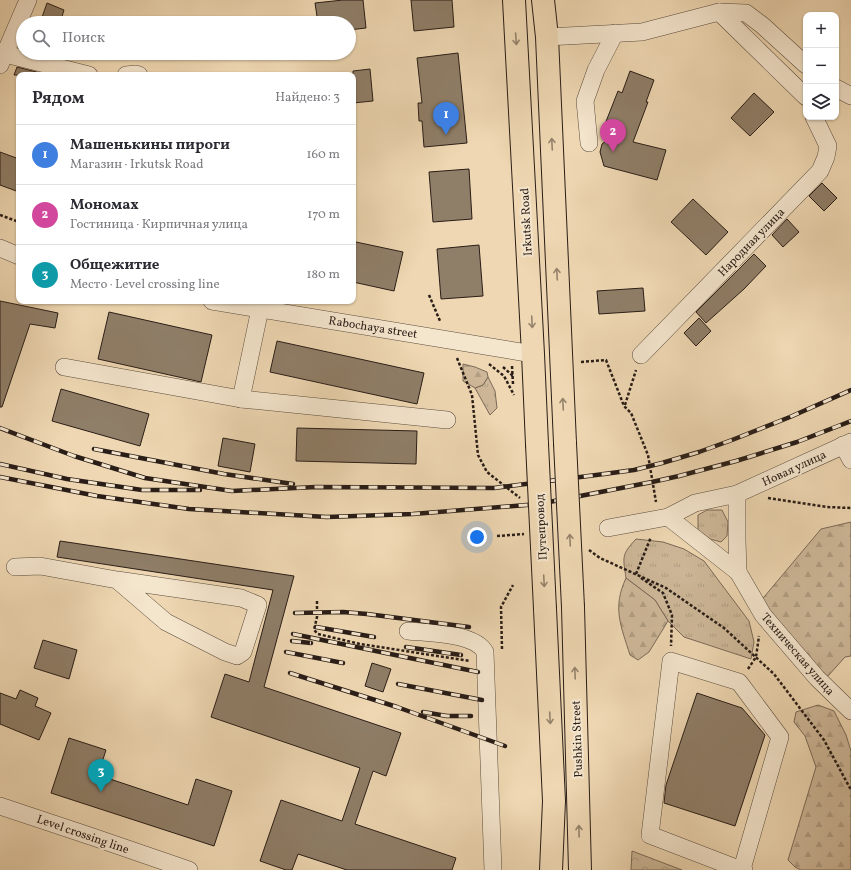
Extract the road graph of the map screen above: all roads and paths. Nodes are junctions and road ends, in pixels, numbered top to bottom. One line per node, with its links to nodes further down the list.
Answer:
1 (28, 0): 5 (street)
2 (514, 0): 25 (main road, Irkutsk Road, one-way to 25)
3 (543, 0): 8 (main road)
4 (719, 12): 7 (street); 10 (street); 13 (street)
5 (21, 16)
6 (16, 27): 9 (street)
7 (615, 33): 8 (street); 16 (street)
8 (547, 37): 61 (main road, Pushkin Street, one-way to 8, bridge)
9 (2, 59): 11 (street)
10 (803, 61)
11 (73, 72)
12 (839, 90): 14 (street)
13 (803, 94)
14 (851, 96)
15 (815, 120): 26 (street, Народная улица)
16 (589, 143)
17 (0, 215): 18 (path)
18 (16, 221)
19 (0, 248): 20 (street)
20 (16, 255)
21 (429, 294): 24 (path)
22 (230, 304): 23 (street, Rabochaya street)
23 (260, 309): 24 (street, Rabochaya street); 31 (street)
24 (448, 340): 25 (street, Rabochaya street); 39 (path)
25 (533, 354): 34 (main road, Irkutsk Road)
26 (641, 355): 32 (path)
27 (578, 362): 32 (path)
28 (488, 363): 30 (path)
29 (64, 367): 31 (street)
30 (514, 394)
31 (241, 399): 33 (street)
32 (624, 406): 41 (path)
33 (447, 420)
34 (537, 444): 60 (main road, Путепровод, one-way to 60, bridge)
35 (847, 444): 36 (street); 37 (street, Новая улица)
36 (851, 460)
37 (737, 494): 41 (street, Новая улица); 45 (street)
38 (767, 498): 40 (path)
39 (524, 500)
40 (851, 508)
41 (663, 517): 42 (street, Новая улица); 45 (street); 46 (path)
42 (608, 528)
43 (588, 549): 46 (path)
44 (15, 567): 47 (street)
45 (738, 572): 49 (street, Техническая улица)
46 (635, 574): 51 (path); 52 (path)
47 (117, 580): 47 (street)
48 (317, 601): 53 (path)
49 (763, 616): 51 (path); 55 (street, Техническая улица)
50 (408, 631): 53 (street)
51 (756, 657): 54 (path); 56 (path)
52 (671, 661): 54 (street); 62 (street)
53 (487, 663): 59 (street)
54 (739, 682): 62 (street)
55 (851, 711)
56 (851, 790)
57 (0, 806): 58 (street, Level crossing line)
58 (189, 870)
59 (493, 870)
60 (552, 870)
61 (580, 870)
62 (742, 870)

